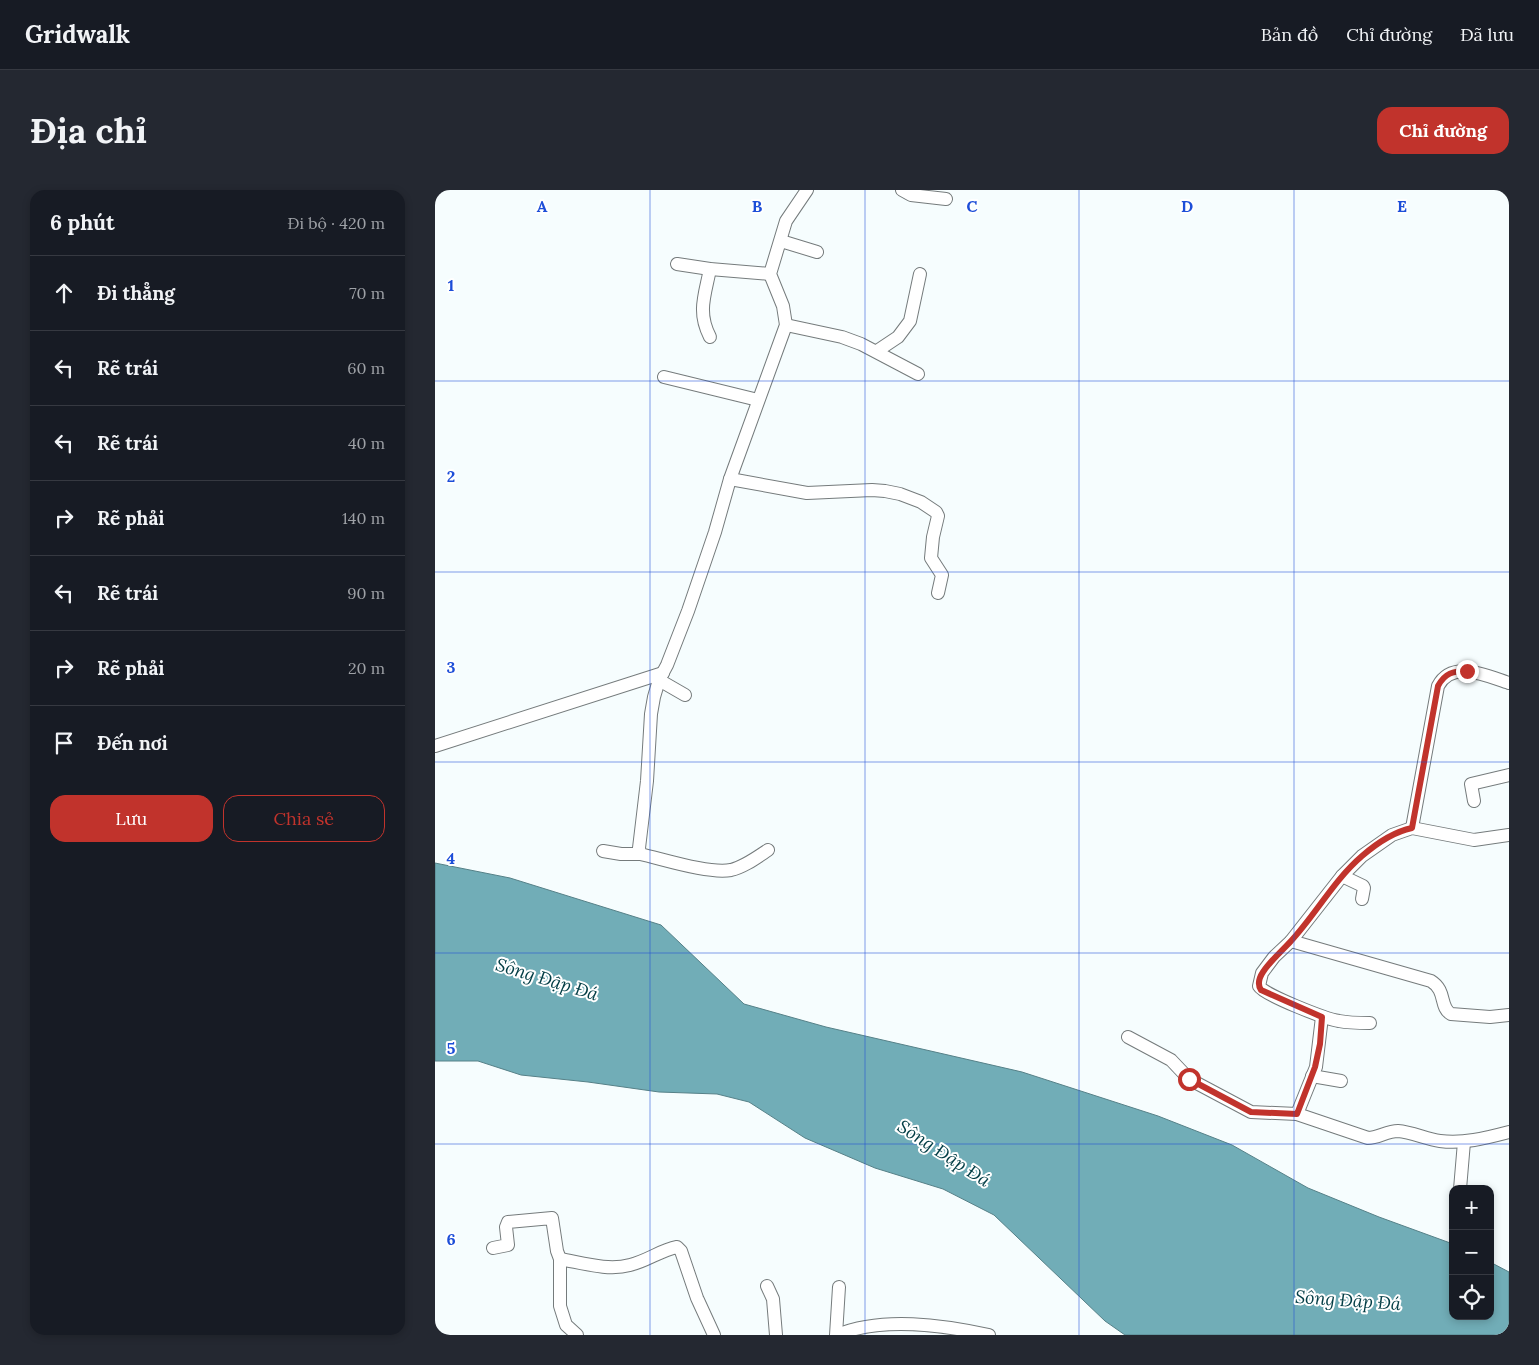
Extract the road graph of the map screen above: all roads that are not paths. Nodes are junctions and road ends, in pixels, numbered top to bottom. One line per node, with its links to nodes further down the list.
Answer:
1 (807, 190): 4 (street)
2 (902, 190): 3 (street)
3 (946, 199)
4 (781, 241): 5 (street); 8 (street)
5 (817, 252)
6 (677, 264): 7 (street)
7 (710, 269): 8 (street); 11 (street)
8 (770, 274): 10 (street)
9 (919, 274): 12 (street)
10 (786, 325): 12 (street); 15 (street)
11 (710, 337)
12 (877, 351): 13 (street)
13 (918, 374)
14 (664, 378): 15 (street)
15 (758, 400): 16 (street)
16 (730, 479): 17 (street); 18 (street)
17 (938, 593)
18 (661, 676): 20 (street); 21 (street); 28 (street)
19 (1509, 683): 24 (street)
20 (685, 695)
21 (435, 746)
22 (1509, 775): 23 (street)
23 (1474, 801)
24 (1412, 828): 25 (street); 29 (street)
25 (1509, 835)
26 (768, 850): 28 (street)
27 (603, 851): 28 (street)
28 (640, 854)
29 (1342, 876): 30 (street); 31 (street)
30 (1362, 899)
31 (1291, 941): 32 (street); 33 (street)
32 (1509, 1015)
33 (1322, 1017): 34 (street); 36 (street)
34 (1370, 1024)
35 (1128, 1037): 38 (street)
36 (1312, 1076): 37 (street); 38 (street)
37 (1341, 1081)
38 (1297, 1114): 40 (street)
39 (1509, 1132): 40 (street)
40 (1464, 1142): 41 (street)
41 (1460, 1185)
42 (493, 1248): 43 (street)
43 (560, 1259): 47 (street); 48 (street)
44 (767, 1286): 49 (street)
45 (839, 1287): 50 (street)
46 (922, 1330): 50 (street); 51 (street)
47 (577, 1335)
48 (713, 1335)
49 (776, 1335)
50 (836, 1335)
51 (989, 1335)

